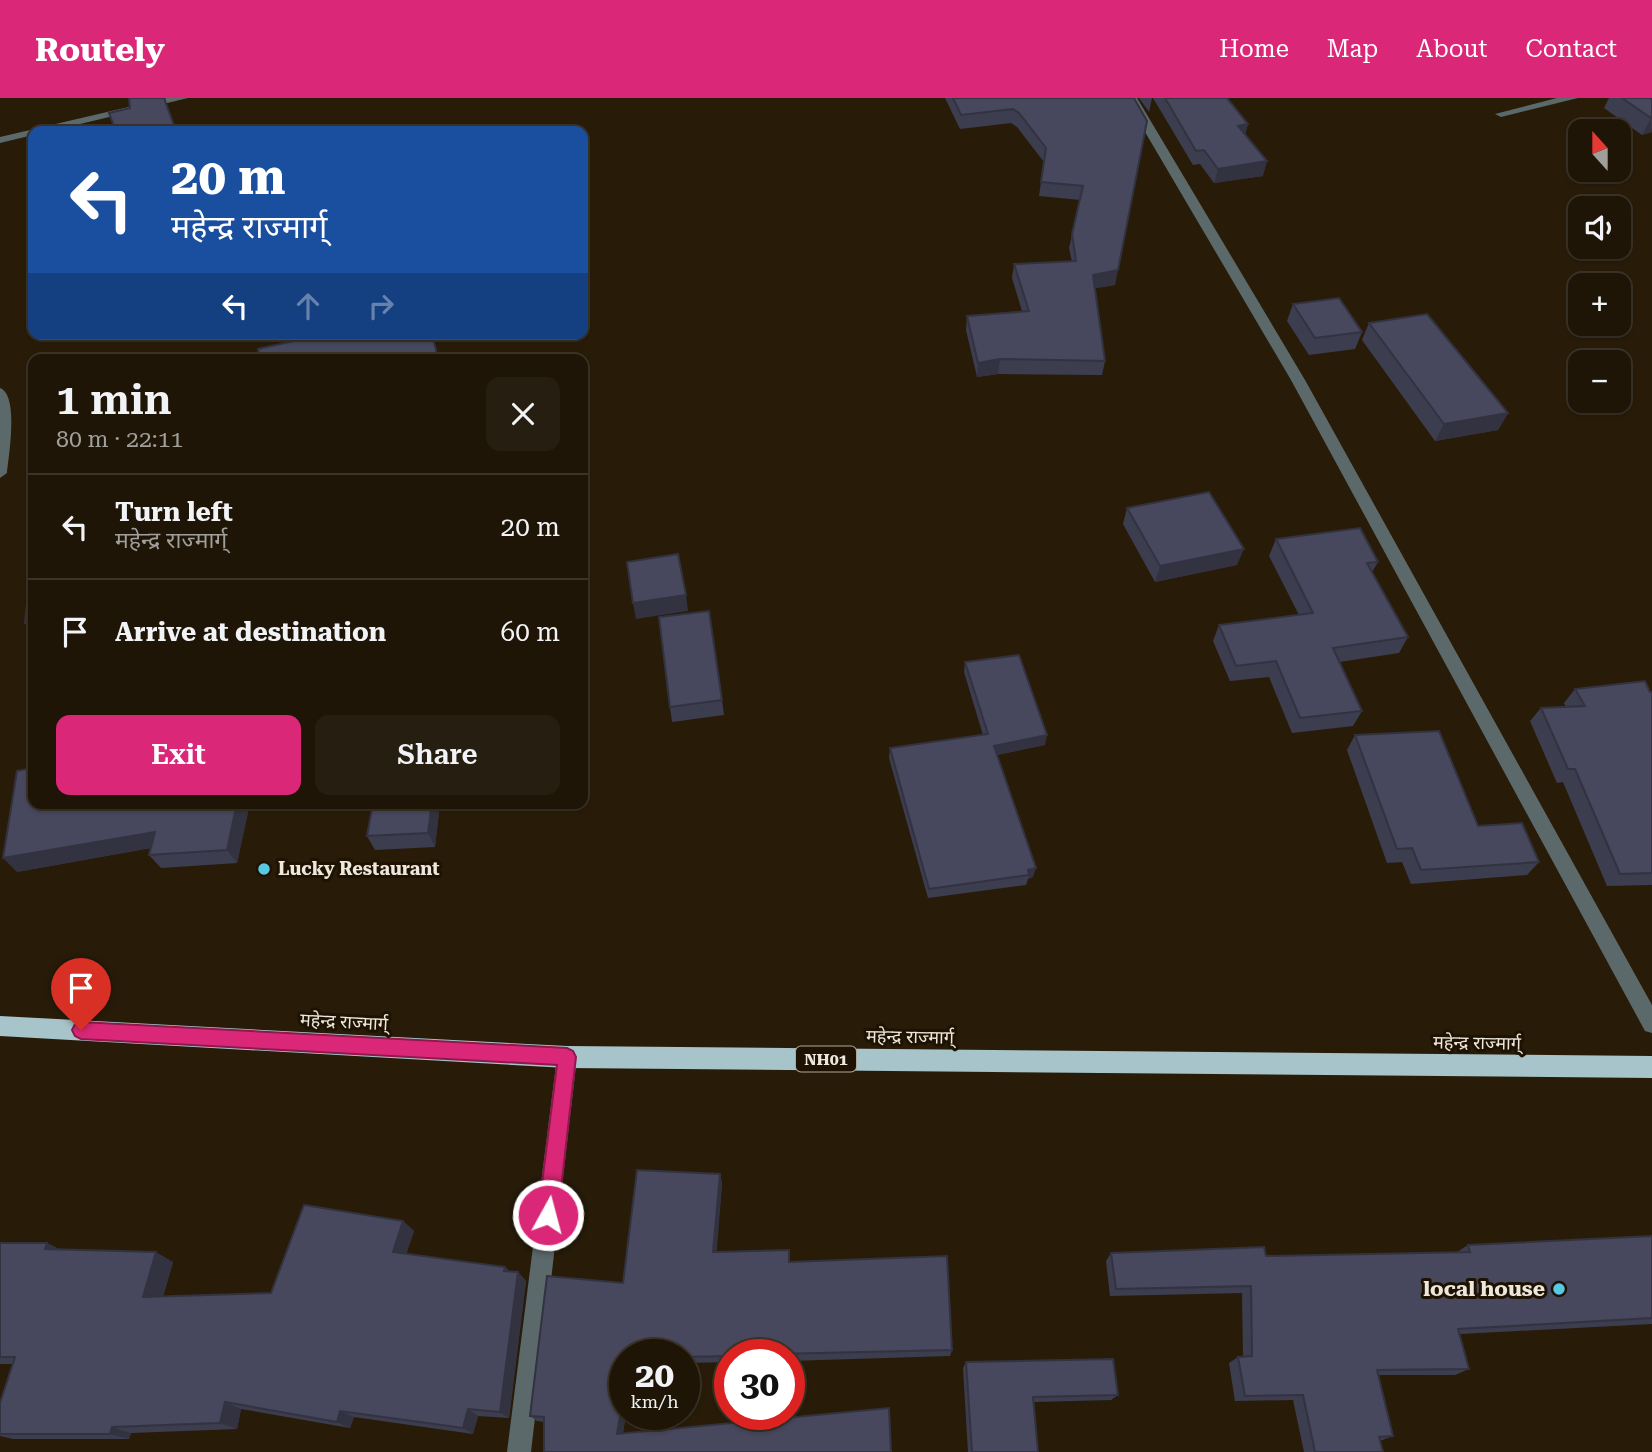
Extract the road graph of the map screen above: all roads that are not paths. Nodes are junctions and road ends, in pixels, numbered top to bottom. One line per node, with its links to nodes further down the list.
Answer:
1 (182, 98): 5 (street)
2 (1131, 98): 10 (street)
3 (1572, 98): 4 (street)
4 (1501, 114)
5 (61, 126)
6 (28, 134): 7 (street)
7 (0, 140)
8 (0, 393): 9 (street)
9 (0, 473)
10 (1652, 1024)
11 (0, 1026): 12 (highway, महेन्द्र राज्मार्ग् / NH01)
12 (567, 1057): 13 (highway, महेन्द्र राज्मार्ग् / NH01); 14 (street)
13 (1652, 1067)
14 (519, 1452)

